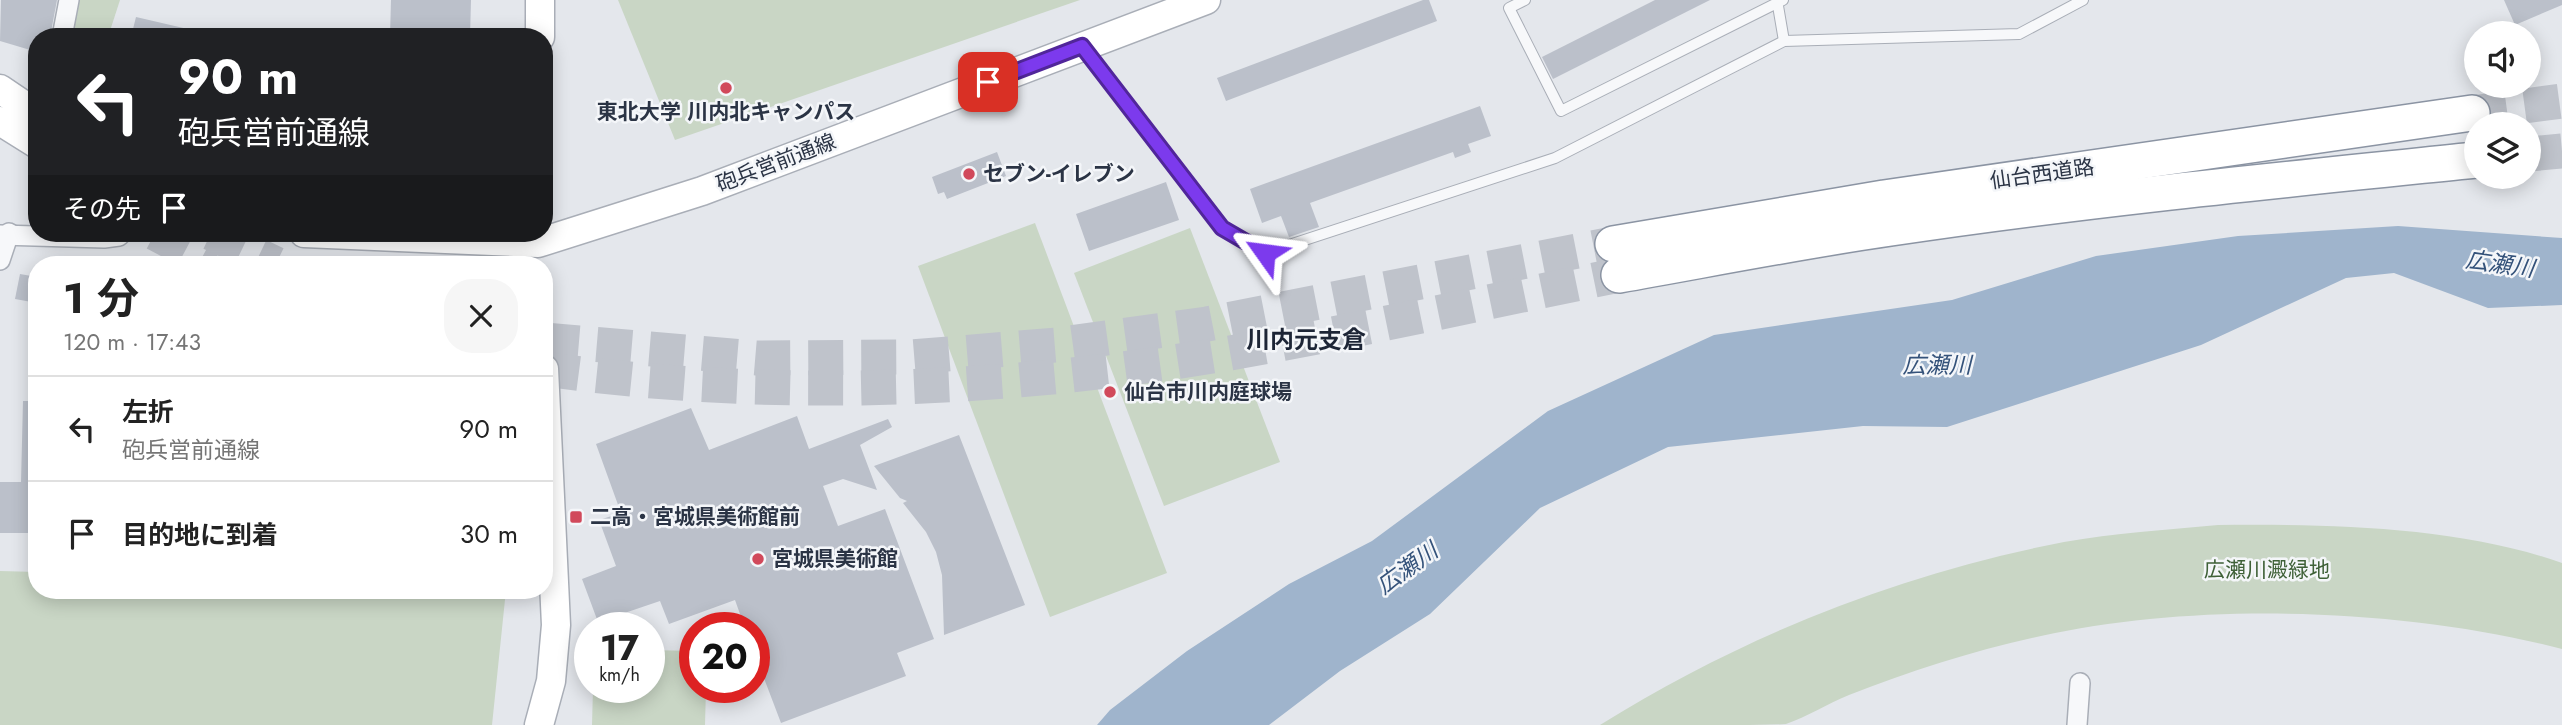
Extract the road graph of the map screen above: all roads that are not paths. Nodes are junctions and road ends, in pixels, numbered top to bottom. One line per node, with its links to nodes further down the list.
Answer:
1 (69, 0): 7 (street)
2 (540, 0): 8 (street)
3 (1206, 0): 10 (street, 砲兵営前通線)
4 (1525, 0): 6 (lane)
5 (2083, 0): 9 (lane)
6 (1779, 1): 9 (lane)
7 (64, 28)
8 (540, 28)
9 (1784, 41): 10 (lane)
10 (1082, 46): 20 (street, 砲兵営前通線)
11 (0, 89): 12 (street)
12 (28, 108)
13 (2464, 114): 16 (highway, 仙台西道路)
14 (0, 121): 15 (street)
15 (28, 138)
16 (2464, 161)
17 (5, 234): 18 (street); 21 (street)
18 (28, 235)
19 (455, 242): 20 (street)
20 (539, 247)
21 (0, 260)
22 (553, 561): 24 (street)
23 (2080, 683): 25 (street)
24 (538, 725)
25 (2077, 725)

